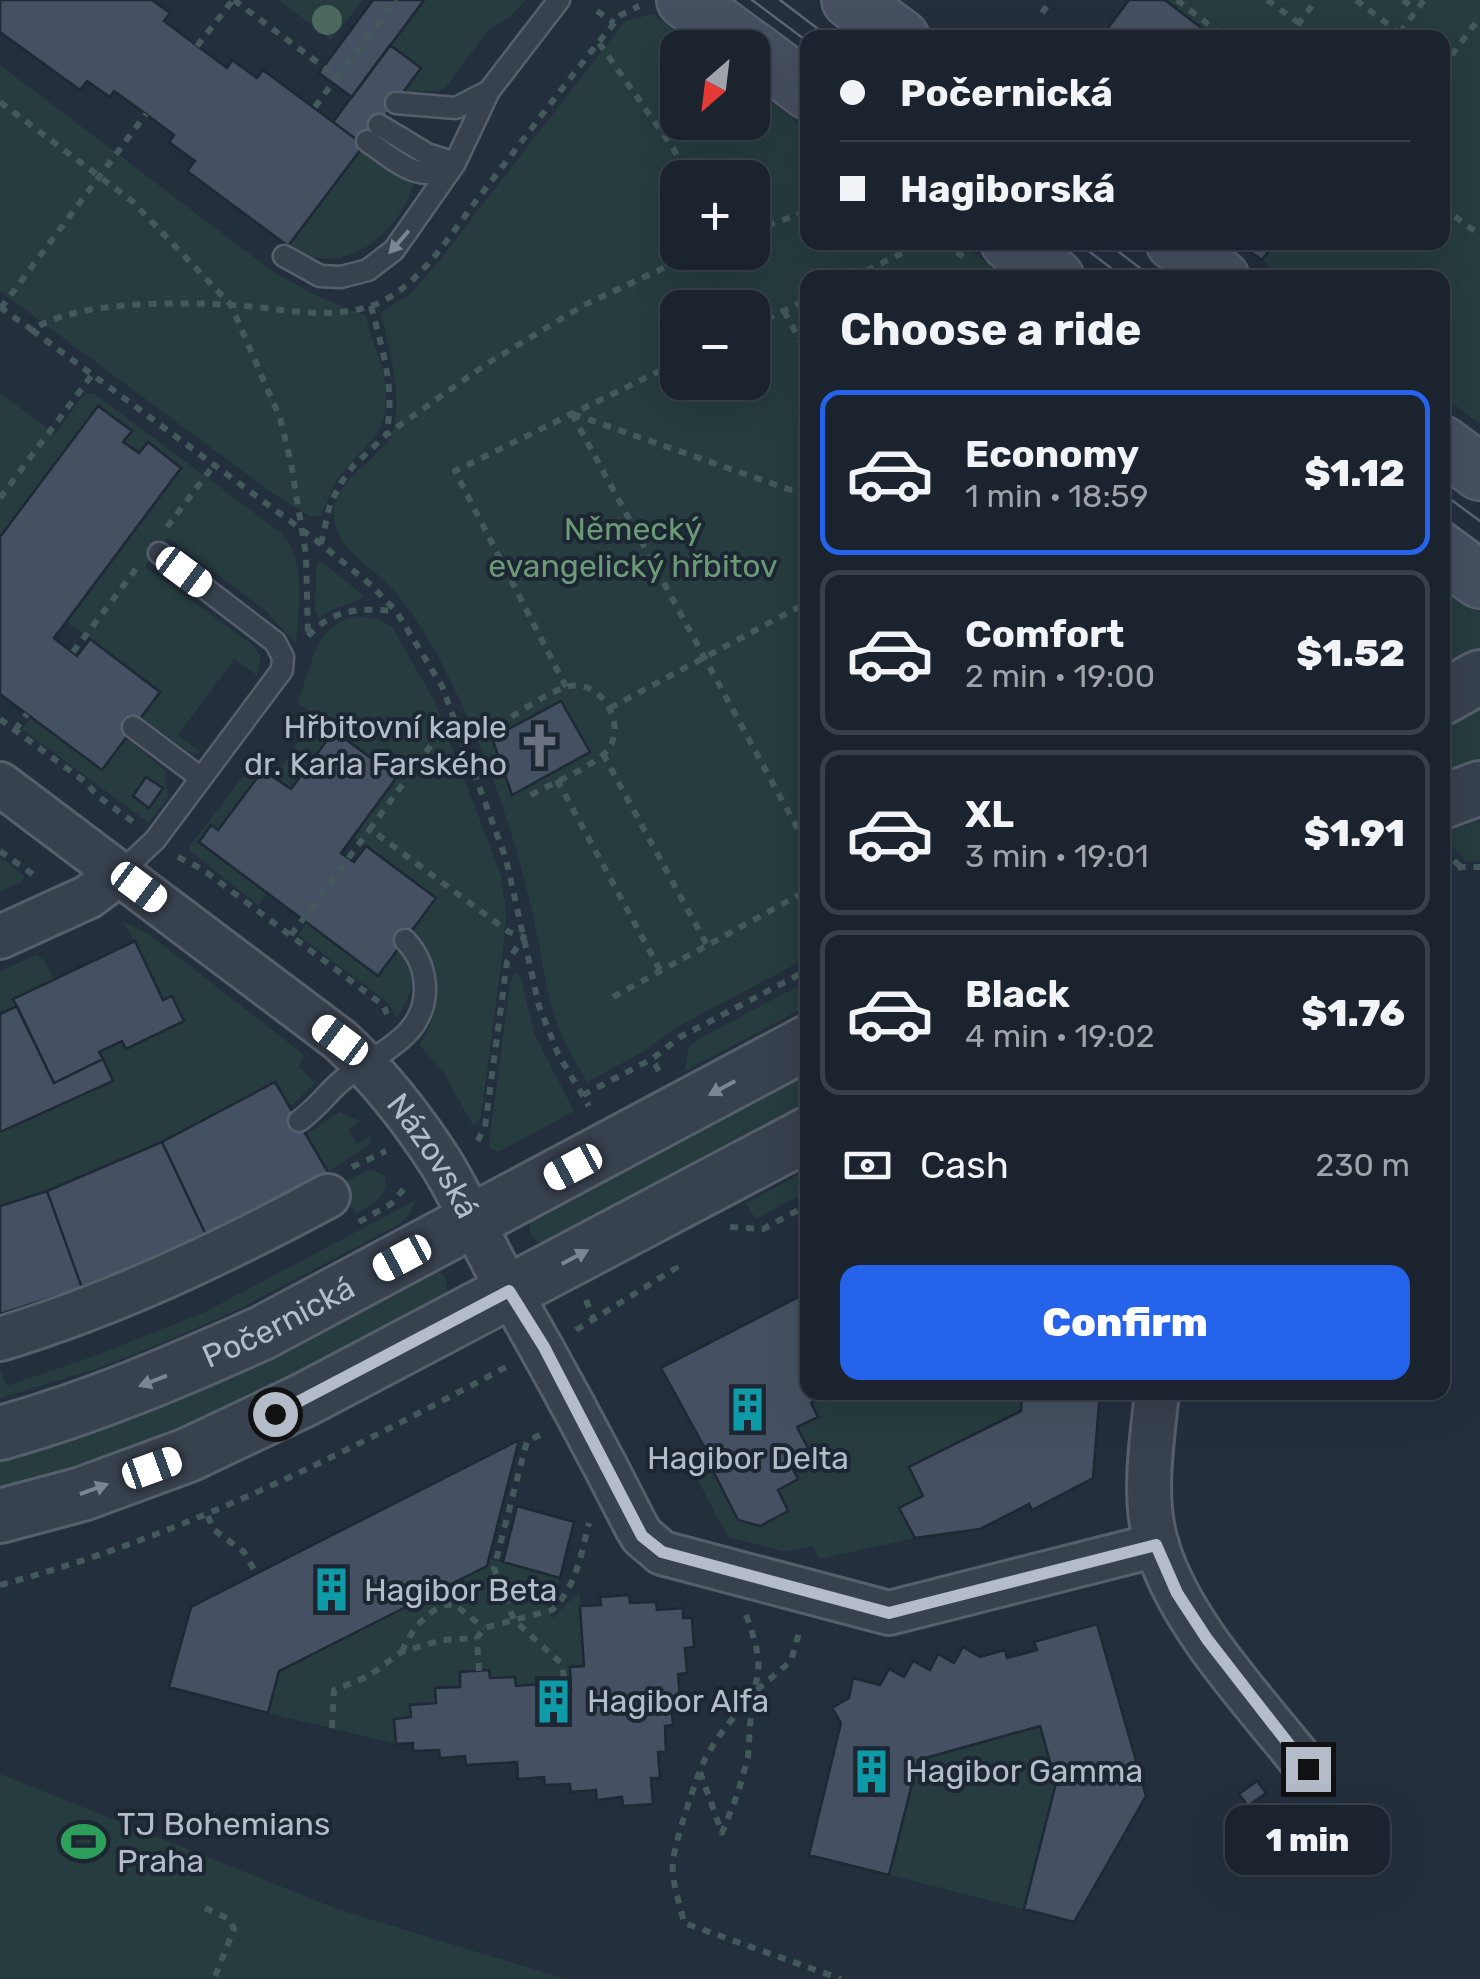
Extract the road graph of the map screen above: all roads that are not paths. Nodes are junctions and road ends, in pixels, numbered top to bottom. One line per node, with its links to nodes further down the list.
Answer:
1 (559, 0): 8 (lane)
2 (850, 0): 5 (main road)
3 (668, 4): 4 (main road)
4 (717, 30)
5 (890, 30)
6 (770, 62): 7 (main road)
7 (800, 85)
8 (489, 92): 9 (lane); 11 (lane)
9 (396, 103)
10 (373, 133): 11 (lane)
11 (455, 163): 14 (lane, one-way to 14)
12 (1019, 250): 15 (main road)
13 (1184, 250): 16 (main road)
14 (284, 256)
15 (1046, 270)
16 (1211, 270)
17 (1450, 450): 18 (main road)
18 (1480, 472)
19 (159, 553): 25 (lane)
20 (1450, 558): 21 (main road)
21 (1480, 580)
22 (1480, 677): 23 (street)
23 (1450, 694)
24 (134, 728): 25 (lane)
25 (201, 778): 29 (lane)
26 (0, 784): 29 (street, Názovská)
27 (1480, 788): 28 (street)
28 (1450, 799)
29 (120, 873): 30 (street); 33 (street, Názovská)
30 (0, 937)
31 (405, 940): 33 (lane)
32 (800, 1046): 37 (street, Počernická, one-way to 37)
33 (366, 1065): 34 (lane); 37 (street, Názovská)
34 (299, 1121)
35 (800, 1138): 38 (street, one-way to 35)
36 (339, 1182): 39 (street)
37 (472, 1221): 38 (street, Názovská); 41 (street, Počernická, one-way to 41)
38 (509, 1291): 42 (street, one-way to 38); 43 (street, Názovská)
39 (0, 1339)
40 (1156, 1400): 43 (street)
41 (0, 1433)
42 (0, 1516)
43 (1156, 1545): 44 (street)
44 (1308, 1769)

